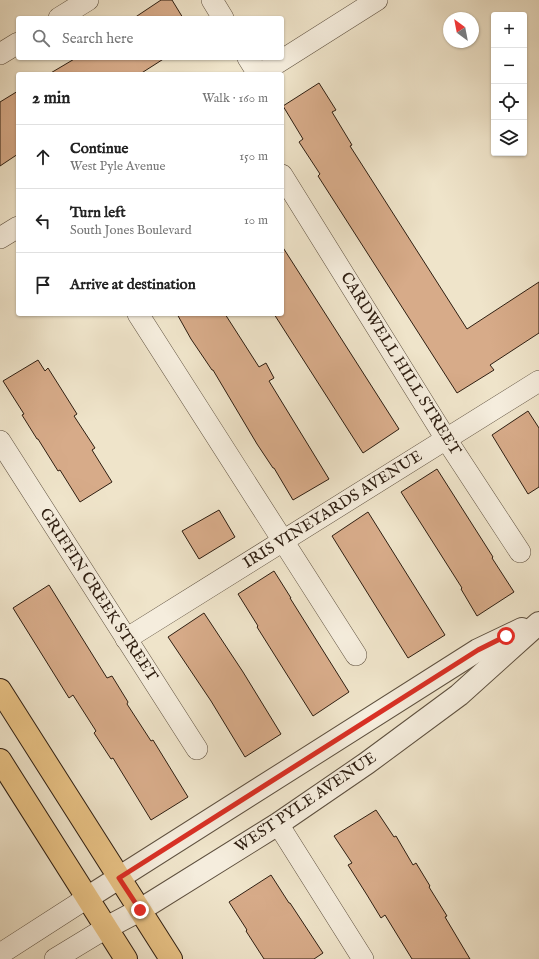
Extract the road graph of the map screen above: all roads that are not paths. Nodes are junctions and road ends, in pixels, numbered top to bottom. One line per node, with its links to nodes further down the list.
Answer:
1 (88, 0): 4 (street)
2 (212, 0): 5 (street)
3 (377, 0): 8 (street)
4 (62, 16)
5 (222, 16)
6 (16, 44): 7 (street)
7 (0, 54)
8 (284, 58)
9 (249, 60): 11 (street)
10 (281, 60): 12 (street)
11 (258, 72)
12 (262, 72)
13 (284, 178): 18 (street, CARDWELL HILL STREET)
14 (16, 228): 15 (street)
15 (0, 238)
16 (139, 316): 20 (street)
17 (539, 381): 18 (street, IRIS VINEYARDS AVENUE)
18 (446, 439): 20 (street, IRIS VINEYARDS AVENUE); 21 (street, CARDWELL HILL STREET)
19 (0, 441): 23 (street, GRIFFIN CREEK STREET)
20 (283, 541): 23 (street, IRIS VINEYARDS AVENUE); 24 (street)
21 (520, 552)
22 (539, 622): 28 (street, WEST PYLE AVENUE); 29 (street, WEST PYLE AVENUE)
23 (126, 639): 26 (street, GRIFFIN CREEK STREET)
24 (356, 655)
25 (0, 690): 29 (main road)
26 (197, 749)
27 (0, 760): 30 (main road)
28 (278, 824): 31 (street, WEST PYLE AVENUE); 37 (street)
29 (119, 878): 30 (street, WEST PYLE AVENUE); 31 (main road)
30 (87, 898): 32 (main road); 33 (street, WEST PYLE AVENUE)
31 (140, 910): 32 (street, WEST PYLE AVENUE); 36 (main road)
32 (106, 928): 34 (street, WEST PYLE AVENUE); 35 (main road)
33 (0, 954)
34 (55, 959)
35 (126, 959)
36 (171, 959)
37 (363, 959)

